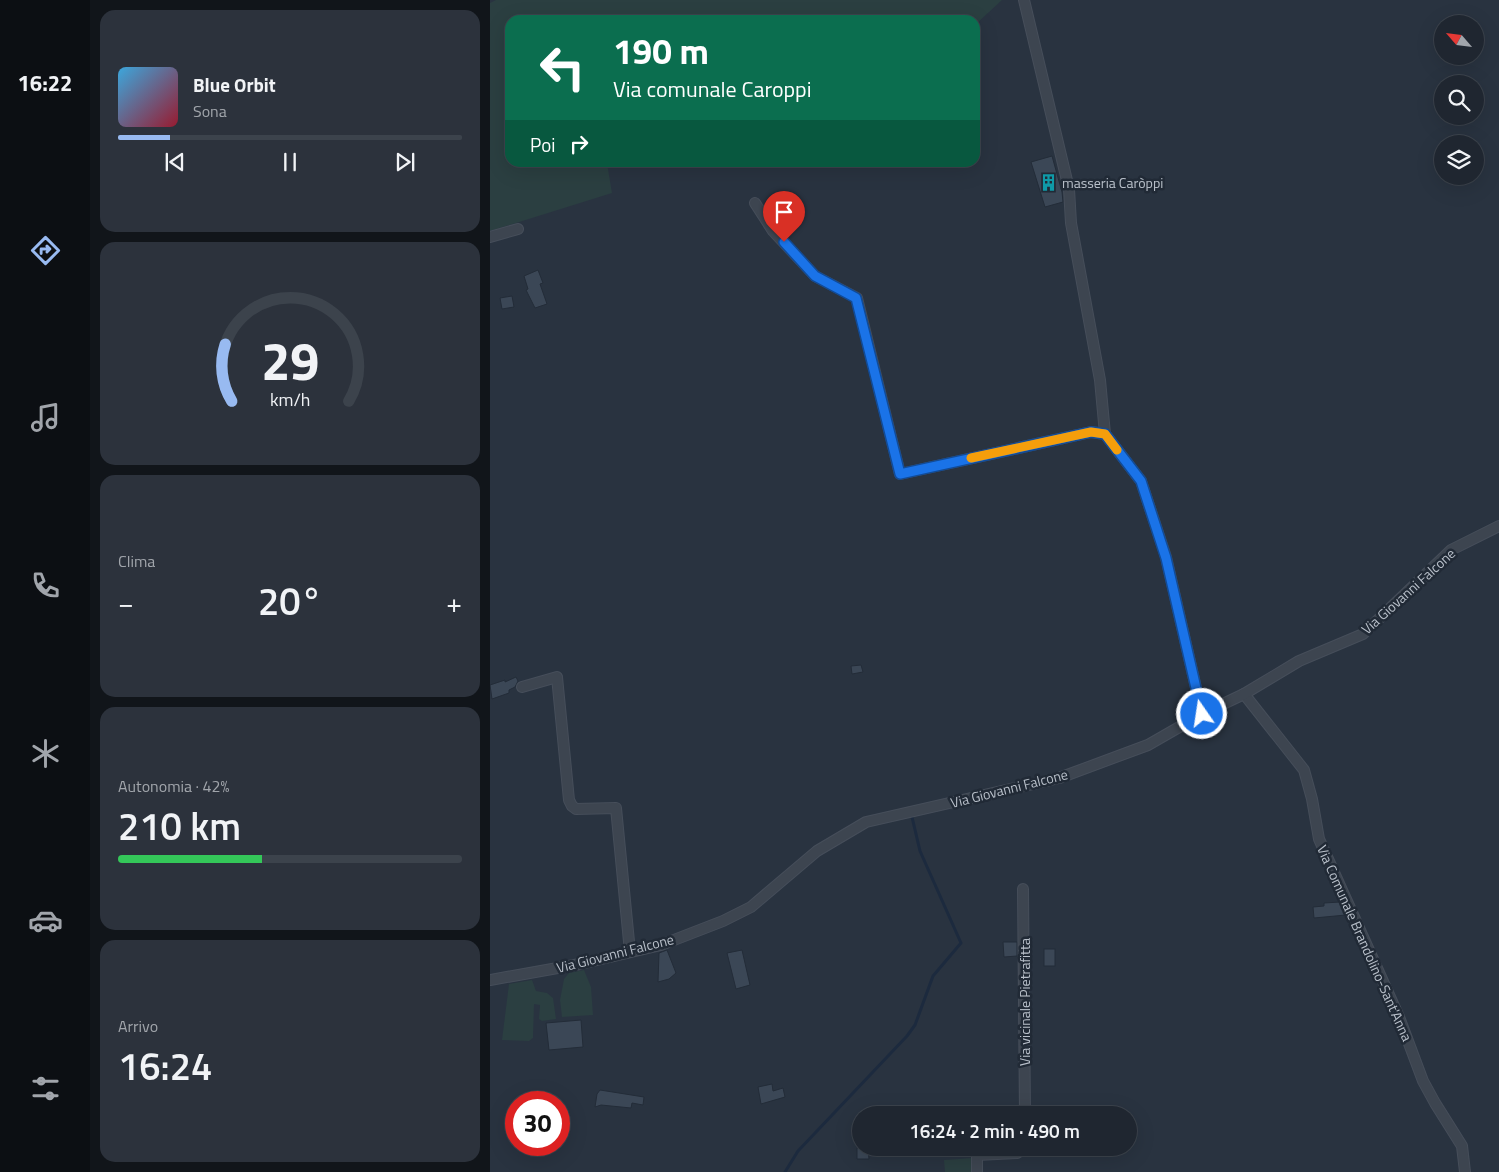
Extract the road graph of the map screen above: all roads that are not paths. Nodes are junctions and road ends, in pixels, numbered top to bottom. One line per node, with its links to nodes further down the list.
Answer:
1 (1024, 0): 5 (street)
2 (754, 203): 5 (street)
3 (518, 229): 4 (street)
4 (490, 237)
5 (1105, 434): 9 (street)
6 (1499, 526): 8 (street, Via Giovanni Falcone)
7 (522, 687): 11 (street)
8 (1244, 694): 9 (street, Via Giovanni Falcone); 16 (street, Via Comunale Brandolino-Sant'Anna)
9 (1202, 714): 11 (street, Via Giovanni Falcone)
10 (1023, 890): 13 (street, Via vicinale Pietrafitta)
11 (630, 952): 12 (street, Via Giovanni Falcone)
12 (490, 980)
13 (1025, 1106)
14 (977, 1156): 15 (street)
15 (977, 1172)
16 (1465, 1172)

